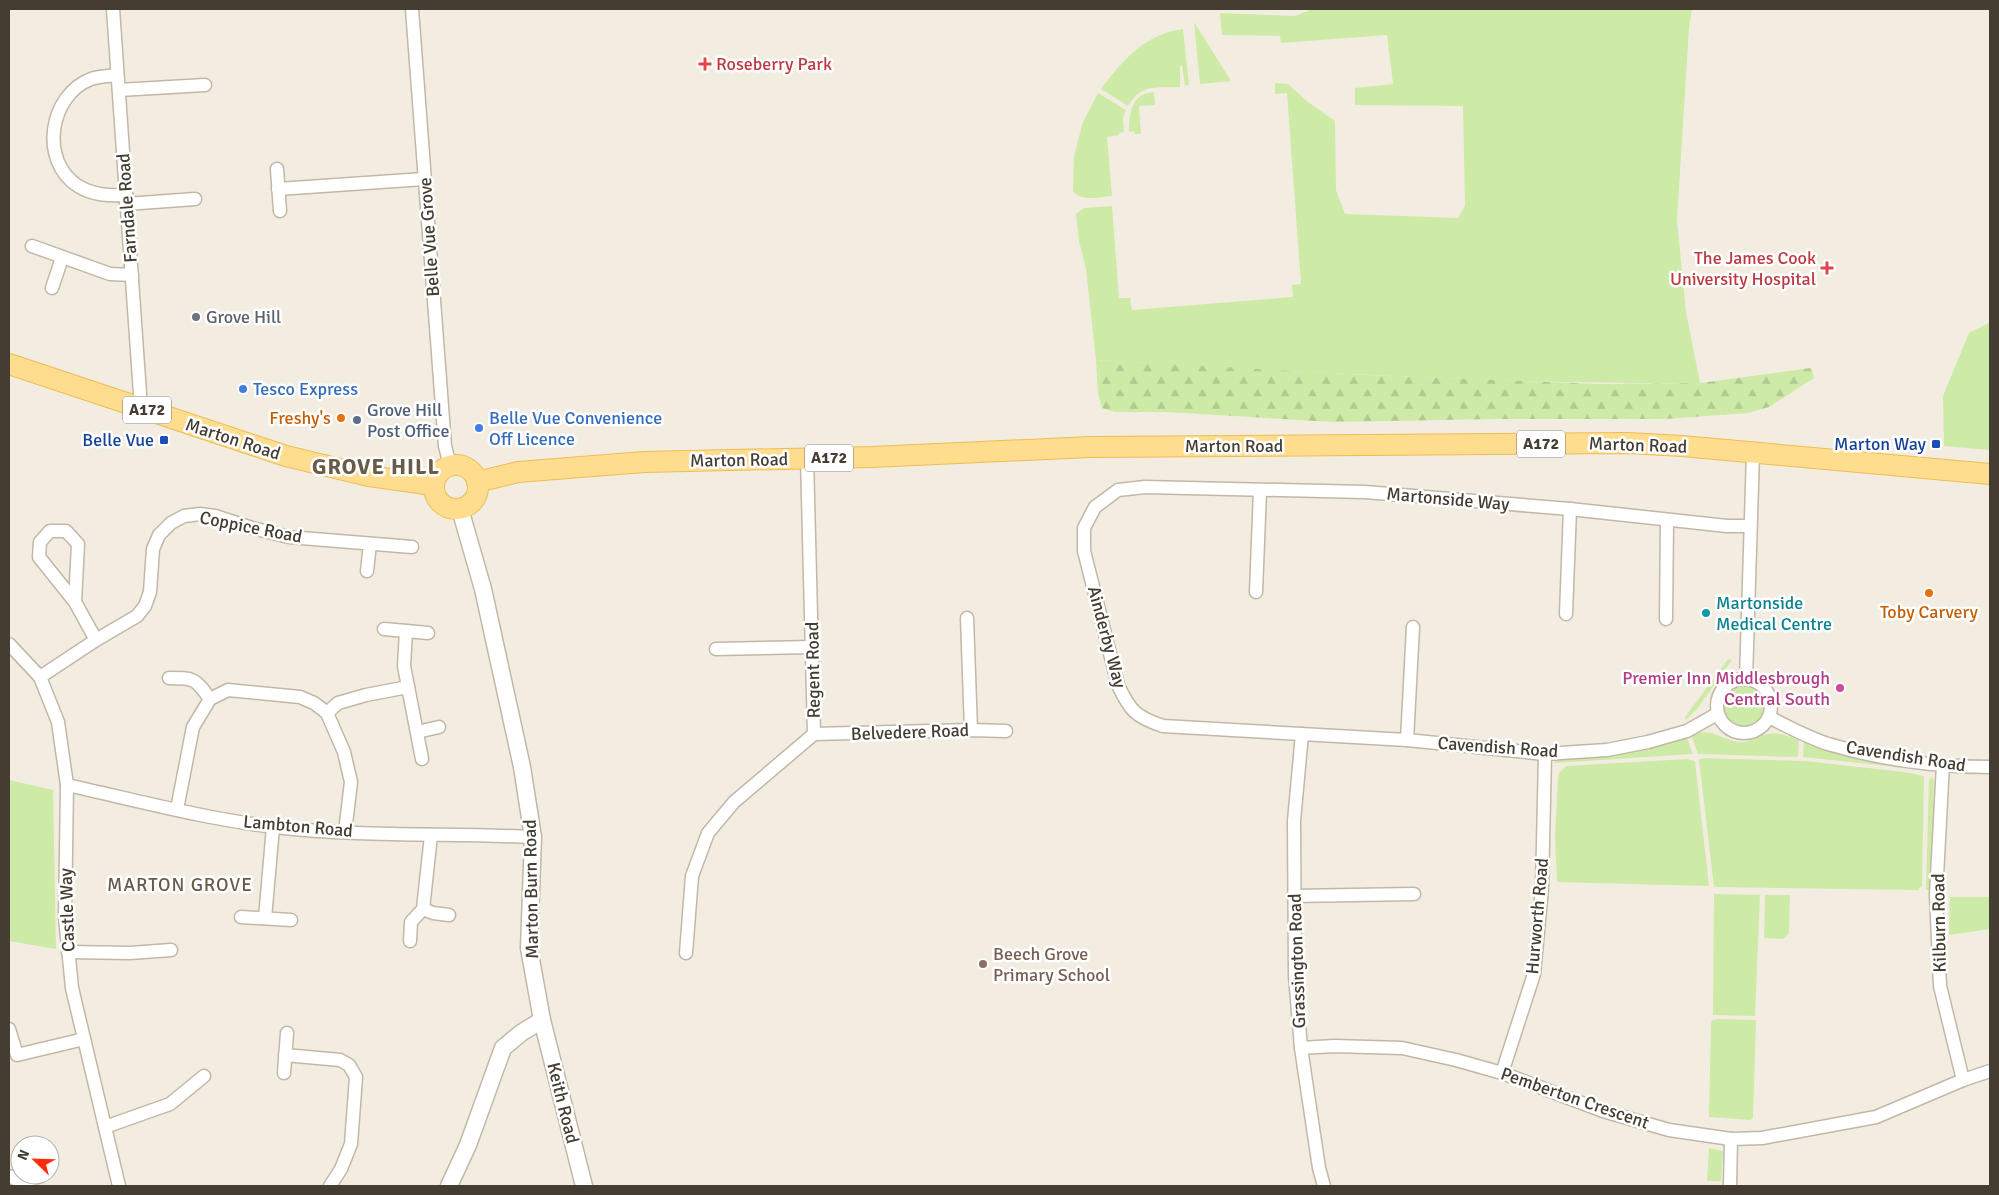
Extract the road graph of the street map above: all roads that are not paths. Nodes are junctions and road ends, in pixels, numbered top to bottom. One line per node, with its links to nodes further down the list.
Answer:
1 (113, 9): 3 (street, Farndale Road)
2 (412, 9): 7 (street, Belle Vue Grove)
3 (117, 75): 5 (street, Farndale Road); 10 (street)
4 (205, 85): 5 (street)
5 (119, 90): 10 (street, Farndale Road)
6 (277, 169): 8 (street)
7 (424, 179): 8 (street); 20 (street, Belle Vue Grove)
8 (278, 189): 11 (street)
9 (195, 198): 10 (street)
10 (126, 200): 14 (street, Farndale Road)
11 (280, 211)
12 (32, 246): 13 (street)
13 (62, 258): 14 (street); 15 (street)
14 (132, 275): 17 (street, Farndale Road)
15 (52, 288)
16 (9, 364): 17 (main road, Marton Road / A172)
17 (141, 408): 23 (main road, Marton Road / A172)
18 (1753, 453): 19 (main road, Marton Road / A172); 21 (main road, Marton Road / A172); 29 (street)
19 (807, 458): 22 (main road, Marton Road / A172); 44 (street, Regent Road)
20 (450, 465): 22 (main road); 23 (main road)
21 (1990, 474)
22 (477, 482): 26 (main road)
23 (433, 485): 26 (main road)
24 (1145, 487): 25 (street, Martonside Way); 59 (street, Ainderby Way)
25 (1260, 490): 27 (street, Martonside Way); 33 (street)
26 (460, 509): 70 (street, Marton Burn Road)
27 (1570, 509): 28 (street, Martonside Way); 35 (street)
28 (1667, 520): 29 (street, Martonside Way); 37 (street)
29 (1750, 526): 48 (street)
30 (370, 544): 31 (street, Coppice Road); 32 (street); 42 (street, Coppice Road)
31 (412, 547)
32 (367, 571)
33 (1256, 592)
34 (75, 602): 34 (street); 42 (street)
35 (1566, 614)
36 (967, 618): 55 (street)
37 (1666, 619)
38 (1413, 627): 60 (street)
39 (384, 629): 40 (street)
40 (406, 631): 41 (street); 49 (street)
41 (428, 633)
42 (96, 640): 46 (street, Coppice Road)
43 (9, 644): 46 (street, Castle Way)
44 (812, 647): 45 (street); 58 (street, Regent Road)
45 (716, 649)
46 (40, 677): 65 (street, Castle Way)
47 (169, 678): 50 (street)
48 (1746, 679): 52 (street); 53 (street)
49 (408, 687): 51 (street); 57 (street)
50 (210, 699): 51 (street); 66 (street)
51 (327, 714): 68 (street)
52 (1717, 714): 53 (street); 61 (street, Cavendish Road)
53 (1769, 717): 63 (street, Cavendish Road)
54 (439, 727): 57 (street)
55 (971, 730): 56 (street, Belvedere Road); 58 (street, Belvedere Road)
56 (1006, 731)
57 (417, 732): 62 (street)
58 (814, 734): 81 (street, Regent Road)
59 (1302, 734): 60 (street, Cavendish Road); 72 (street, Grassington Road)
60 (1407, 740): 61 (street, Cavendish Road)
61 (1545, 754): 90 (street, Hurworth Road)
62 (422, 759)
63 (1943, 764): 64 (street, Cavendish Road); 92 (street, Kilburn Road)
64 (1990, 767)
65 (67, 785): 66 (street, Lambton Road); 80 (street, Castle Way)
66 (177, 809): 67 (street, Lambton Road)
67 (273, 827): 68 (street, Lambton Road); 76 (street)
68 (345, 832): 69 (street, Lambton Road)
69 (431, 835): 70 (street, Lambton Road); 73 (street)
70 (533, 837): 82 (street, Marton Burn Road)
71 (1414, 894): 72 (street)
72 (1293, 896): 86 (street, Grassington Road)
73 (423, 908): 74 (street); 78 (street)
74 (450, 915)
75 (241, 917): 76 (street)
76 (265, 918): 77 (street)
77 (291, 920)
78 (410, 941)
79 (172, 950): 80 (street)
80 (68, 952): 85 (street, Castle Way)
81 (686, 953)
82 (542, 1020): 99 (street); 100 (street, Keith Road)
83 (9, 1030): 85 (street)
84 (287, 1033): 87 (street)
85 (84, 1039): 93 (street, Castle Way)
86 (1301, 1048): 90 (street, Pemberton Crescent); 101 (street, Grassington Road)
87 (285, 1055): 89 (street); 98 (street)
88 (1990, 1071): 92 (street, Pemberton Crescent)
89 (284, 1073)
90 (1502, 1073): 94 (street, Pemberton Crescent)
91 (204, 1076): 93 (street)
92 (1963, 1080): 94 (street, Pemberton Crescent)
93 (106, 1127): 97 (street, Castle Way)
94 (1732, 1140): 102 (street)
95 (9, 1176): 96 (street)
96 (30, 1186)
97 (119, 1186)
98 (330, 1186)
99 (449, 1186)
100 (584, 1186)
101 (1324, 1186)
102 (1730, 1186)

